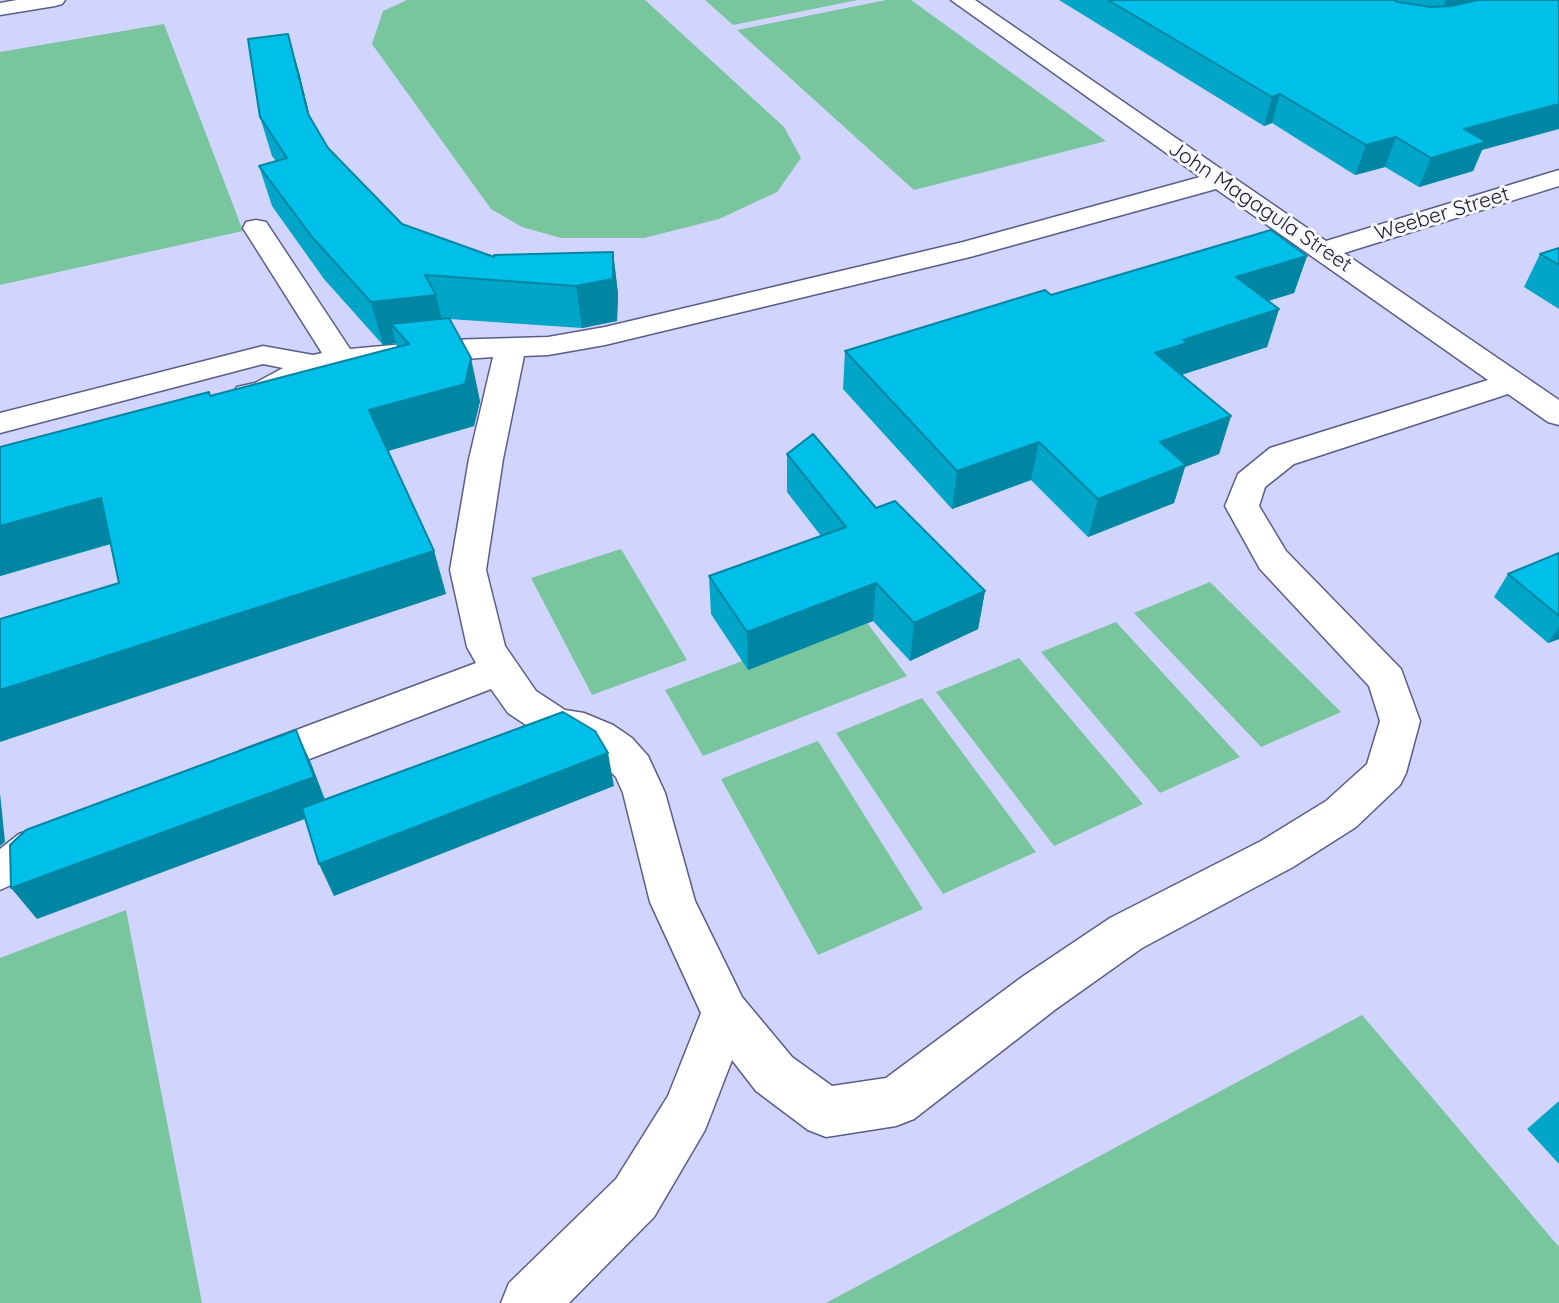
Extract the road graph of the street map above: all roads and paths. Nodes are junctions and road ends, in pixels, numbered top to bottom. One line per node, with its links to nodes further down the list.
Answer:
1 (55, 0): 3 (main road)
2 (961, 0): 5 (main road, John Magagula Street)
3 (0, 9)
4 (1559, 178): 7 (main road, Weeber Street)
5 (1219, 180): 7 (main road, John Magagula Street); 8 (main road)
6 (256, 228): 9 (main road)
7 (1324, 250): 10 (main road, John Magagula Street)
8 (510, 349): 9 (main road); 14 (main road)
9 (327, 362): 11 (main road); 13 (main road)
10 (1513, 383): 12 (main road, John Magagula Street); 18 (main road)
11 (225, 400)
12 (1559, 415)
13 (0, 423)
14 (499, 670): 15 (main road); 18 (main road)
15 (215, 779)
16 (86, 828): 17 (main road)
17 (0, 871)
18 (725, 1013): 19 (main road)
19 (529, 1303)

